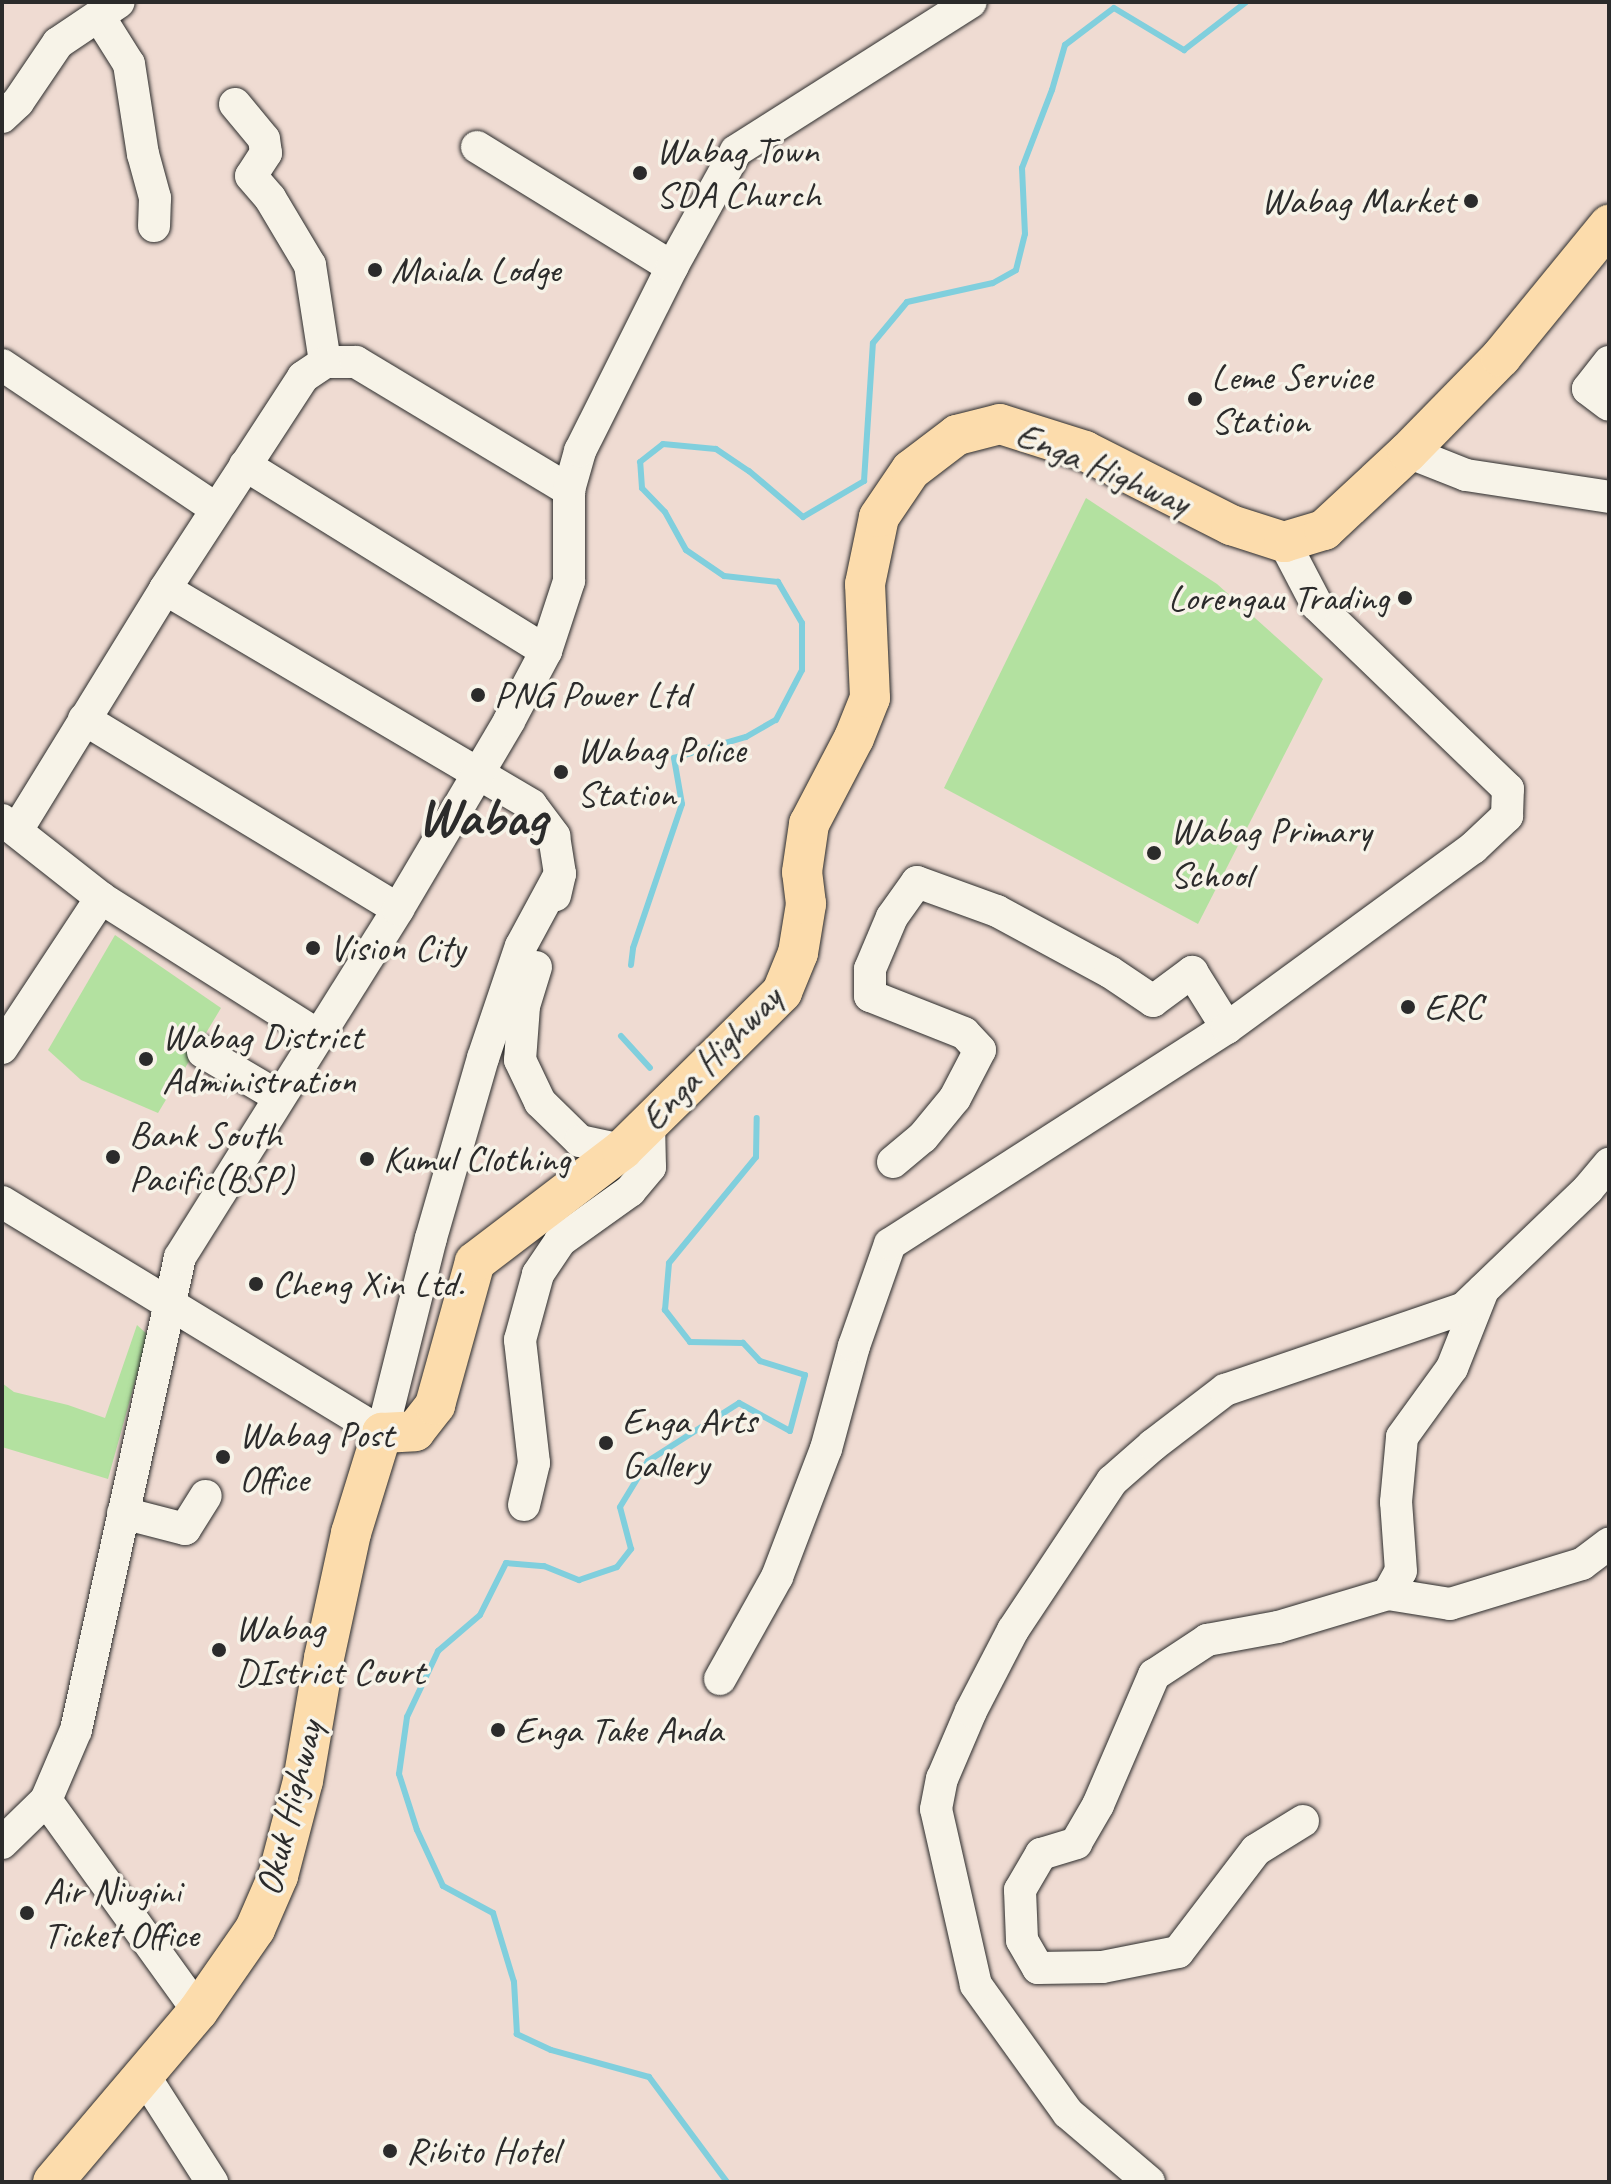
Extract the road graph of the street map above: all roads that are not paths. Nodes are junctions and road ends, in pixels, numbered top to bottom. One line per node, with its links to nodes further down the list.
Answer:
1 (971, 2): 8 (street)
2 (110, 10): 4 (street); 7 (street)
3 (235, 104): 9 (street)
4 (2, 117)
5 (477, 147): 8 (street)
6 (1609, 225): 13 (main road)
7 (154, 226)
8 (672, 267): 15 (street)
9 (325, 362): 14 (street); 15 (street)
10 (1609, 362): 12 (street)
11 (2, 365): 17 (street)
12 (1609, 405)
13 (1408, 452): 16 (street); 18 (main road)
14 (245, 465): 17 (street); 20 (street)
15 (569, 490): 20 (street)
16 (1609, 497)
17 (216, 509): 19 (street)
18 (1284, 542): 27 (street); 32 (main road, Enga Highway)
19 (165, 589): 21 (street); 22 (street)
20 (546, 651): 22 (street)
21 (84, 719): 23 (street); 26 (street)
22 (475, 775): 24 (street); 26 (street)
23 (9, 825): 25 (street)
24 (560, 874): 33 (street); 39 (street)
25 (101, 898): 28 (street); 29 (street)
26 (398, 909): 28 (street)
27 (1227, 1028): 34 (street); 45 (street)
28 (316, 1034): 31 (street)
29 (2, 1048)
30 (203, 1052): 31 (street)
31 (279, 1097): 38 (street)
32 (649, 1122): 33 (main road, Enga Highway); 41 (street)
33 (622, 1150): 39 (main road)
34 (893, 1162)
35 (1609, 1164): 37 (street)
36 (2, 1202): 38 (street)
37 (1483, 1290): 44 (street); 53 (street)
38 (171, 1308): 39 (street); 42 (street)
39 (382, 1433): 49 (main road, Okuk Highway)
40 (206, 1496): 42 (street)
41 (524, 1505)
42 (123, 1513): 46 (street)
43 (1609, 1544): 44 (street)
44 (1388, 1594): 47 (street)
45 (720, 1679)
46 (46, 1800): 48 (street); 49 (street)
47 (1303, 1821)
48 (2, 1843)
49 (198, 2011): 50 (main road, Okuk Highway)
50 (145, 2077): 51 (main road, Okuk Highway); 52 (street)
51 (53, 2182)
52 (212, 2182)
53 (1149, 2182)

